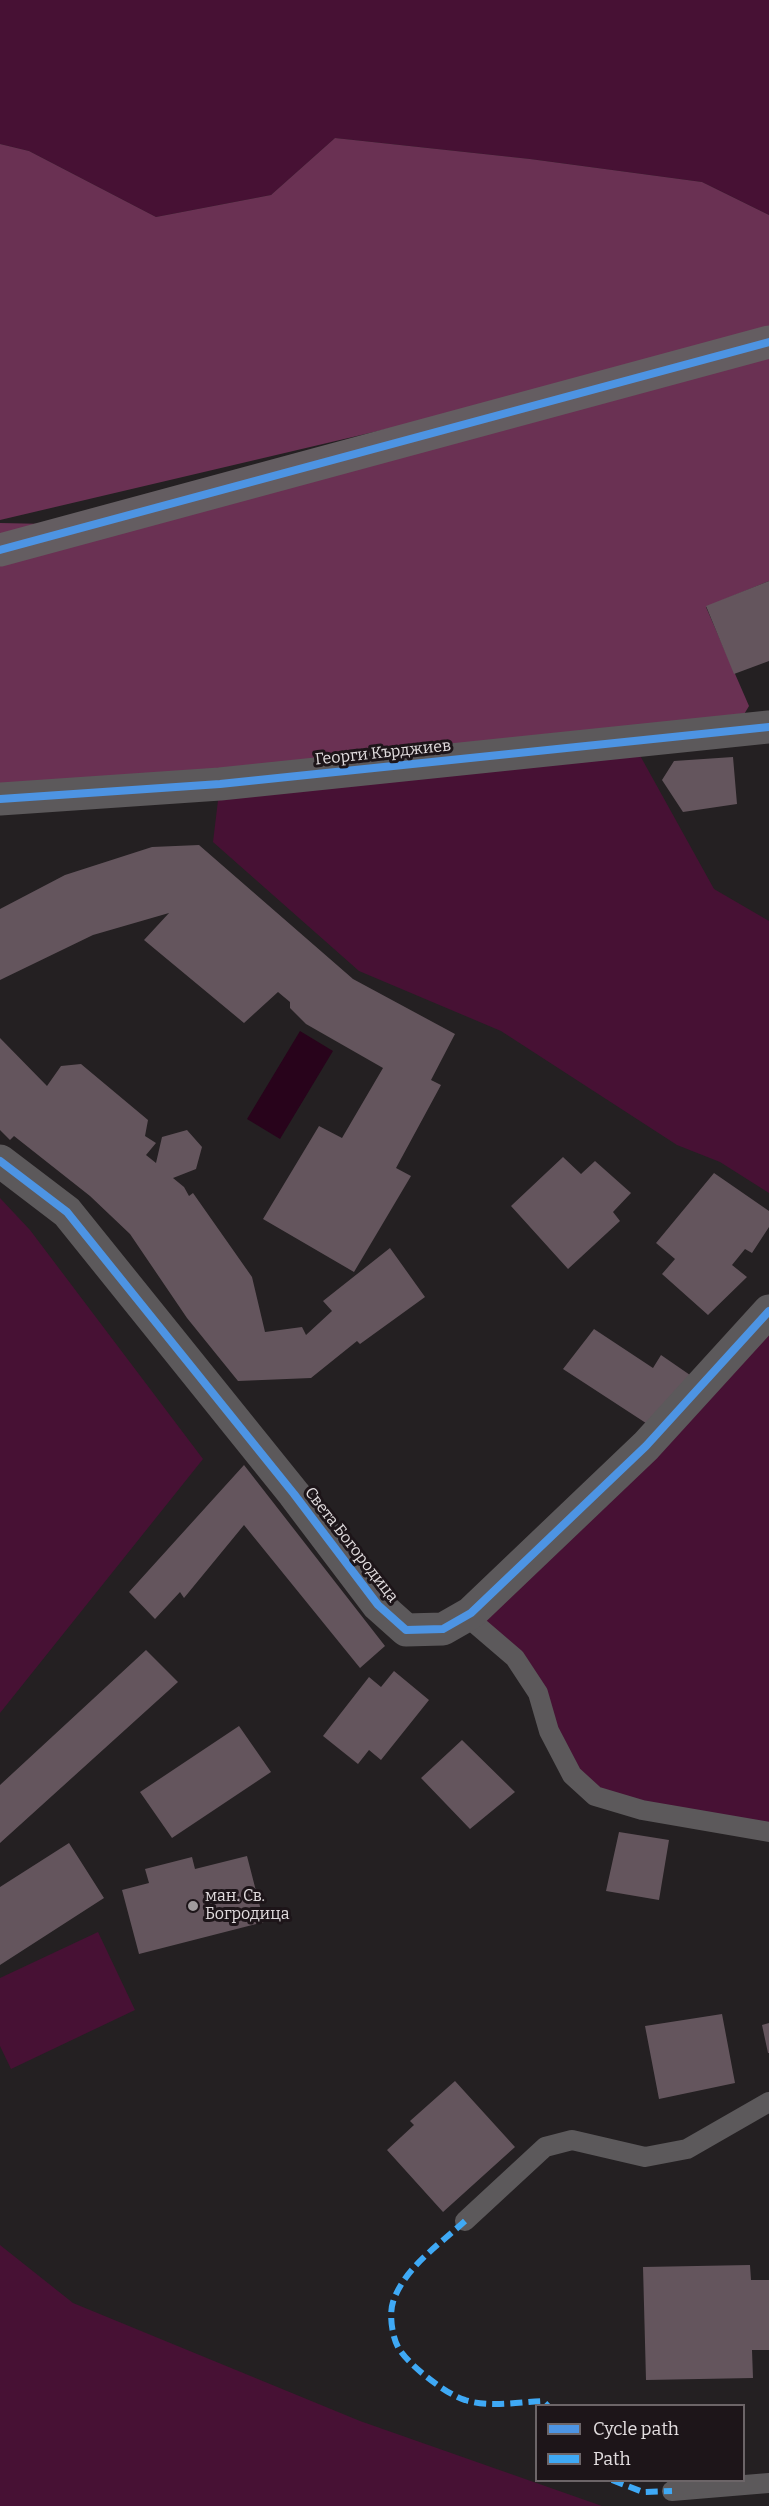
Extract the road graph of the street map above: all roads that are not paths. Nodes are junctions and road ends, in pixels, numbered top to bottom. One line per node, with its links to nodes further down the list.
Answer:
1 (769, 342): 2 (street)
2 (4, 556)
3 (769, 727): 4 (street, Георги Кърджиев)
4 (0, 799)
5 (0, 1161): 7 (street, Света Богородица)
6 (769, 1311): 7 (street, Света Богородица)
7 (466, 1616): 8 (lane)
8 (769, 1832)
9 (768, 2093): 10 (lane)
10 (465, 2221)
11 (769, 2483): 12 (lane)
12 (672, 2491)

